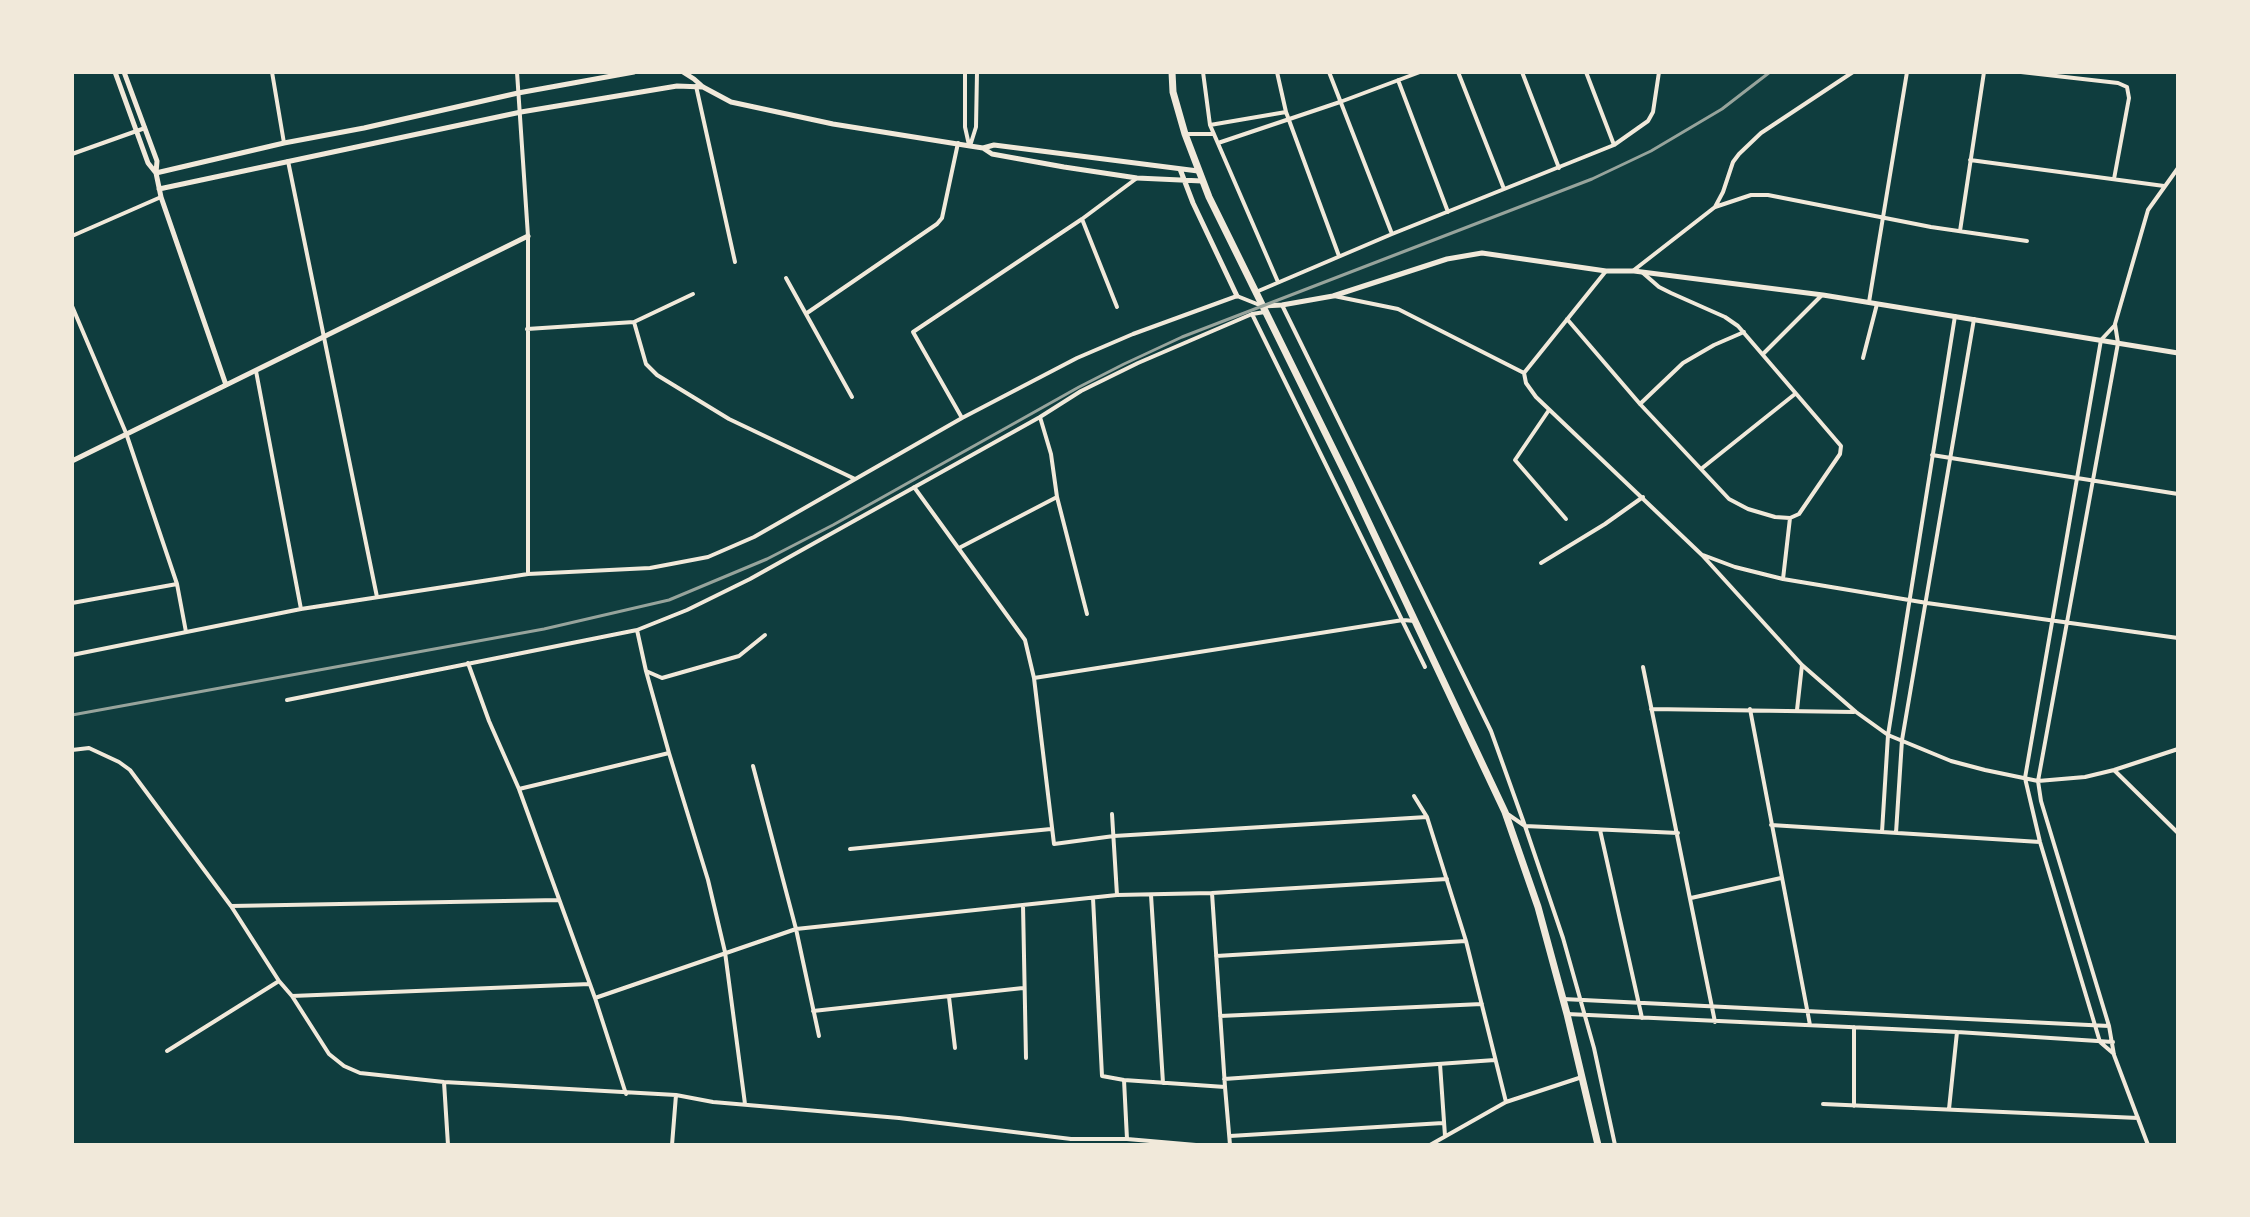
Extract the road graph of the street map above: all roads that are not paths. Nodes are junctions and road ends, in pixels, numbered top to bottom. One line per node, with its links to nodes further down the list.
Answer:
1 (115, 72): 31 (street)
2 (124, 72): 30 (street)
3 (272, 72): 34 (street)
4 (517, 72): 24 (street)
5 (634, 72): 24 (street)
6 (683, 72): 23 (street)
7 (965, 72): 38 (street)
8 (976, 72): 38 (street)
9 (1172, 72): 32 (main road)
10 (1203, 72): 29 (street)
11 (1277, 72): 27 (street)
12 (1329, 72): 25 (street)
13 (1419, 72): 22 (street)
14 (1458, 72): 56 (street)
15 (1522, 72): 45 (street)
16 (1586, 72): 37 (street)
17 (1659, 72): 37 (street)
18 (1853, 72): 58 (street)
19 (1907, 72): 60 (street)
20 (1984, 72): 42 (street)
21 (2021, 72): 51 (street)
22 (1398, 80): 25 (street); 59 (street)
23 (700, 87): 26 (street); 36 (street); 68 (street)
24 (518, 93): 26 (street); 34 (street)
25 (1340, 102): 28 (street); 63 (street)
26 (521, 112): 43 (street); 65 (street)
27 (1286, 112): 28 (street); 29 (street)
28 (1288, 120): 35 (street); 67 (street)
29 (1210, 125): 33 (street)
30 (145, 128): 31 (street); 49 (street)
31 (136, 131): 40 (street); 49 (street)
32 (1185, 134): 33 (street); 47 (main road)
33 (1214, 134): 35 (street)
34 (284, 143): 49 (street)
35 (1218, 143): 73 (street)
36 (958, 144): 38 (street); 85 (street)
37 (1614, 145): 45 (street)
38 (970, 146): 39 (street)
39 (983, 148): 41 (street); 44 (street)
40 (72, 154)
41 (1065, 155): 44 (street); 46 (street)
42 (1970, 160): 51 (street); 62 (street)
43 (288, 161): 55 (street); 94 (street)
44 (1064, 167): 50 (street)
45 (1559, 168): 56 (street)
46 (1180, 169): 47 (street); 52 (street)
47 (1198, 171): 53 (main road)
48 (2177, 171): 54 (street)
49 (156, 173): 55 (street)
50 (1137, 178): 52 (street); 61 (street)
51 (2114, 179): 54 (street)
52 (1184, 180): 53 (street); 77 (street)
53 (1202, 181): 74 (main road)
54 (2165, 186): 91 (street)
55 (159, 189): 57 (street)
56 (1504, 189): 59 (street)
57 (161, 197): 64 (street); 102 (street)
58 (1715, 207): 60 (street); 70 (street)
59 (1448, 212): 63 (street)
60 (1884, 218): 62 (street); 79 (street)
61 (1082, 219): 83 (street); 108 (street)
62 (1960, 231): 66 (street)
63 (1392, 234): 67 (street)
64 (72, 236)
65 (528, 236): 92 (street); 94 (street)
66 (2027, 241)
67 (1339, 256): 73 (street)
68 (735, 262)
69 (1606, 271): 70 (street); 78 (street); 88 (street)
70 (1634, 271): 71 (street)
71 (1643, 272): 76 (street); 93 (street)
72 (786, 278): 85 (street)
73 (1278, 282): 74 (street)
74 (1255, 293): 84 (main road)
75 (693, 294): 90 (street)
76 (1823, 295): 79 (street); 98 (street)
77 (1237, 296): 84 (street); 108 (street)
78 (1333, 296): 81 (street); 101 (street)
79 (1869, 302): 80 (street)
80 (1878, 303): 87 (street); 99 (street)
81 (1282, 305): 84 (street); 170 (street)
82 (72, 306): 109 (street)
83 (1117, 307)
84 (1263, 309): 86 (street); 136 (main road)
85 (807, 313): 104 (street)
86 (1252, 314): 107 (street); 135 (street)
87 (1955, 316): 89 (street); 110 (street)
88 (1567, 319): 101 (street); 105 (street)
89 (1974, 319): 95 (street); 111 (street)
90 (634, 322): 92 (street); 115 (street)
91 (2115, 324): 95 (street); 96 (street)
92 (527, 329): 126 (street)
93 (1744, 332): 98 (street); 105 (street)
94 (325, 335): 100 (street); 129 (street)
95 (2101, 340): 96 (street); 114 (street)
96 (2118, 343): 97 (street); 116 (street)
97 (2178, 352)
98 (1763, 354): 103 (street)
99 (1863, 358)
100 (256, 371): 102 (street); 133 (street)
101 (1524, 373): 106 (street)
102 (226, 385): 109 (street)
103 (1796, 394): 113 (street); 121 (street)
104 (852, 397)
105 (1640, 404): 113 (street)
106 (1549, 410): 120 (street); 122 (street)
107 (1040, 417): 117 (street); 119 (street)
108 (962, 418): 115 (street)
109 (126, 433): 112 (street); 128 (street)
110 (1932, 455): 111 (street); 130 (street)
111 (1951, 458): 114 (street); 132 (street)
112 (72, 461)
113 (1701, 470): 121 (street)
114 (2076, 478): 116 (street); 137 (street)
115 (855, 479): 126 (street)
116 (2093, 481): 118 (street); 138 (street)
117 (914, 486): 123 (street); 139 (street)
118 (2178, 494)
119 (1057, 497): 123 (street); 134 (street)
120 (1642, 497): 124 (street); 125 (street)
121 (1790, 518): 127 (street)
122 (1566, 519)
123 (958, 548): 149 (street)
124 (1702, 555): 127 (street); 145 (street)
125 (1541, 563)
126 (528, 574): 129 (street)
127 (1783, 579): 130 (street)
128 (177, 584): 131 (street); 140 (street)
129 (377, 597): 133 (street)
130 (1910, 600): 132 (street); 155 (street)
131 (72, 603)
132 (1927, 603): 137 (street); 156 (street)
133 (301, 609): 140 (street)
134 (1087, 614)
135 (1403, 620): 136 (street); 146 (street); 149 (street)
136 (1416, 621): 166 (main road)
137 (2051, 621): 138 (street); 162 (street)
138 (2067, 623): 142 (street); 163 (street)
139 (637, 630): 144 (street); 148 (street)
140 (186, 632): 143 (street)
141 (765, 635): 148 (street)
142 (2178, 638)
143 (72, 655)
144 (468, 663): 150 (street); 164 (street)
145 (1802, 665): 153 (street); 154 (street)
146 (1425, 667)
147 (1643, 668): 151 (street)
148 (645, 671): 159 (street)
149 (1034, 678): 171 (street)
150 (287, 700)
151 (1651, 709): 152 (street); 174 (street)
152 (1750, 710): 153 (street); 169 (street)
153 (1797, 710): 154 (street)
154 (1856, 712): 155 (street)
155 (1888, 735): 156 (street); 173 (street)
156 (1902, 740): 162 (street); 175 (street)
157 (2178, 749): 161 (street)
158 (72, 750): 189 (street)
159 (669, 753): 164 (street); 192 (street)
160 (753, 766): 190 (street)
161 (2115, 770): 163 (street); 176 (street)
162 (2025, 778): 163 (street); 178 (street)
163 (2038, 781): 214 (street)
164 (519, 789): 187 (street)
165 (1414, 796): 168 (street)
166 (1504, 812): 170 (street); 200 (main road)
167 (1112, 814): 177 (street)
168 (1427, 817): 177 (street); 181 (street)
169 (1771, 825): 173 (street); 180 (street)
170 (1526, 826): 172 (street); 201 (street)
171 (1051, 829): 177 (street); 179 (street)
172 (1600, 830): 174 (street); 202 (street)
173 (1882, 832): 175 (street)
174 (1678, 833): 186 (street)
175 (1896, 833): 178 (street)
176 (2178, 833)
177 (1114, 836): 183 (street)
178 (2040, 842): 213 (street)
179 (850, 849)
180 (1781, 878): 186 (street); 206 (street)
181 (1447, 879): 182 (street); 191 (street)
182 (1212, 893): 184 (street); 193 (street)
183 (1117, 895): 184 (street); 185 (street)
184 (1151, 895): 230 (street)
185 (1093, 898): 188 (street); 228 (street)
186 (1691, 898): 204 (street)
187 (559, 900): 189 (street); 195 (street)
188 (1023, 905): 190 (street); 196 (street)
189 (231, 906): 194 (street)
190 (796, 929): 192 (street); 205 (street)
191 (1466, 941): 193 (street); 203 (street)
192 (725, 952): 199 (street); 235 (street)
193 (1215, 956): 209 (street)
194 (279, 981): 197 (street); 221 (street)
195 (590, 984): 197 (street); 199 (street)
196 (1023, 988): 198 (street); 223 (street)
197 (292, 996): 229 (street)
198 (949, 997): 205 (street); 220 (street)
199 (595, 998): 232 (street)
200 (1563, 999): 201 (street); 207 (main road)
201 (1582, 1001): 202 (street); 208 (street)
202 (1639, 1003): 204 (street); 210 (street)
203 (1482, 1004): 209 (street); 224 (street)
204 (1713, 1007): 206 (street); 211 (street)
205 (813, 1011): 217 (street)
206 (1808, 1012): 212 (street); 213 (street)
207 (1567, 1014): 208 (street); 226 (main road)
208 (1586, 1015): 210 (street); 252 (street)
209 (1220, 1016): 227 (street)
210 (1642, 1018): 211 (street)
211 (1715, 1022): 212 (street)
212 (1810, 1025): 215 (street)
213 (2096, 1026): 214 (street); 218 (street)
214 (2109, 1026): 219 (street)
215 (1854, 1027): 216 (street); 237 (street)
216 (1957, 1032): 218 (street); 238 (street)
217 (819, 1036)
218 (2100, 1042): 219 (street); 222 (street)
219 (2113, 1042): 222 (street)
220 (955, 1048)
221 (167, 1052)
222 (2114, 1054): 239 (street)
223 (1026, 1058)
224 (1495, 1060): 225 (street); 234 (street)
225 (1440, 1064): 227 (street); 240 (street)
226 (1582, 1077): 234 (street); 251 (main road)
227 (1224, 1079): 231 (street)
228 (1124, 1080): 230 (street); 244 (street)
229 (444, 1082): 232 (street); 245 (street)
230 (1163, 1083): 231 (street)
231 (1224, 1087): 241 (street)
232 (626, 1094): 233 (street)
233 (676, 1095): 235 (street); 246 (street)
234 (1506, 1102): 242 (street)
235 (745, 1104): 243 (street)
236 (1823, 1104): 237 (street)
237 (1854, 1106): 238 (street)
238 (1950, 1109): 239 (street)
239 (2139, 1118): 253 (street)
240 (1443, 1123): 241 (street); 242 (street)
241 (1230, 1136): 249 (street)
242 (1445, 1137): 250 (street)
243 (1071, 1139): 244 (street); 247 (street)
244 (1127, 1139): 248 (street)
245 (448, 1145)
246 (672, 1145)
247 (1075, 1145)
248 (1196, 1145)
249 (1230, 1145)
250 (1430, 1145)
251 (1598, 1145)
252 (1615, 1145)
253 (2148, 1145)

